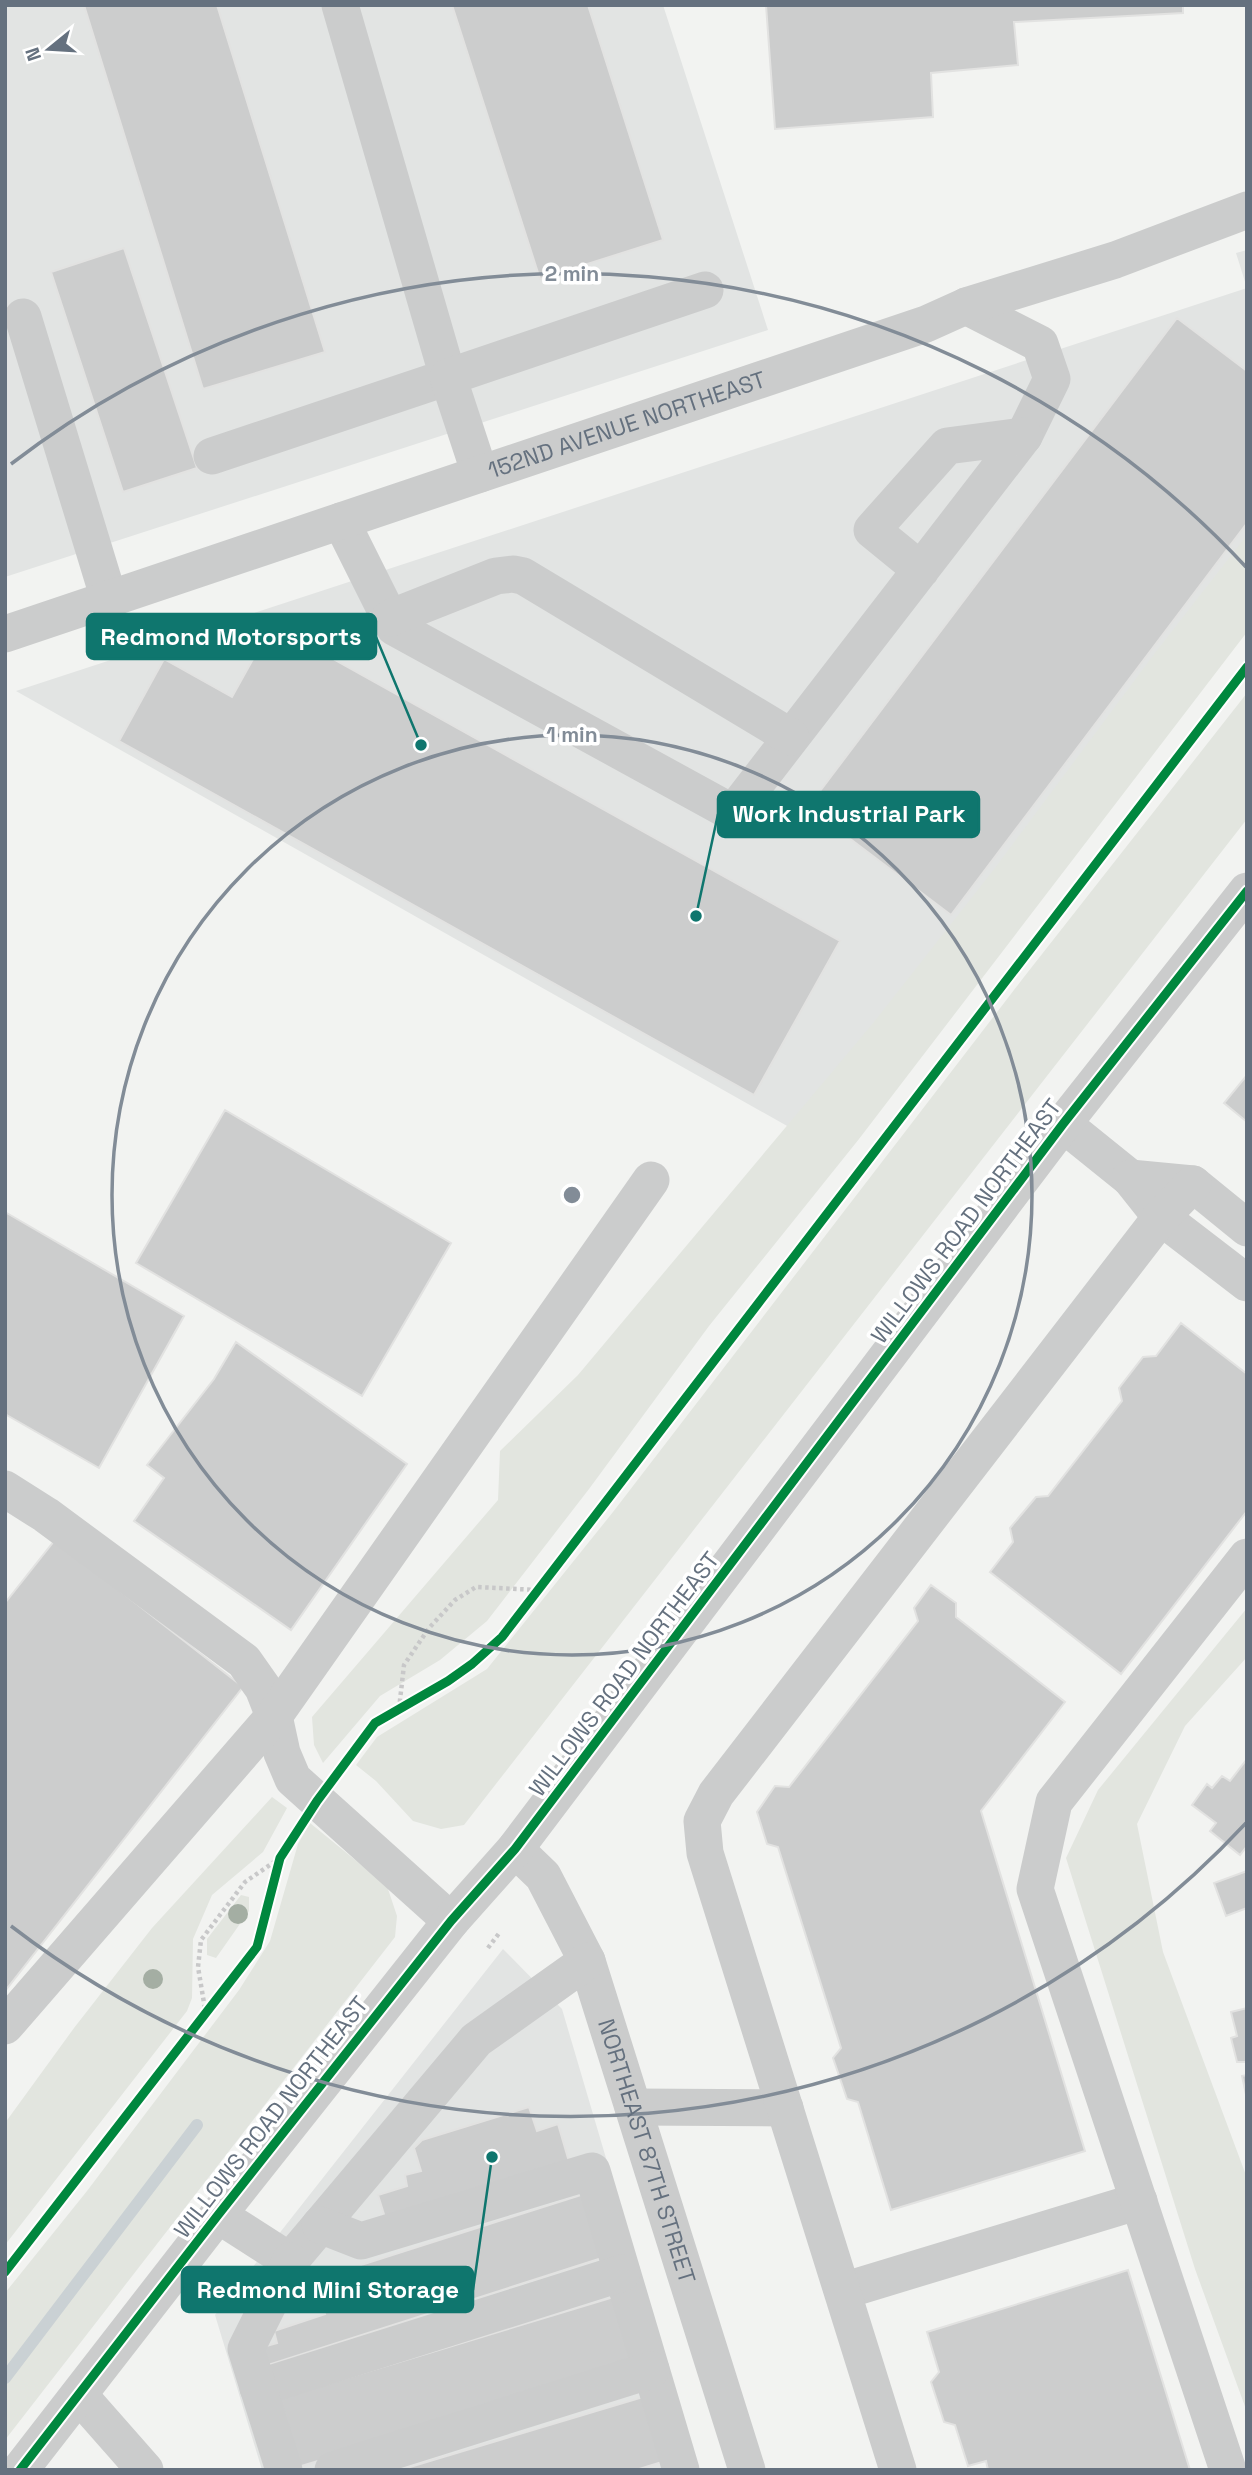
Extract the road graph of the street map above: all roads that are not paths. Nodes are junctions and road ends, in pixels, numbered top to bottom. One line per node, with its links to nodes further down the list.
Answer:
1 (340, 5): 6 (street)
2 (1247, 210): 4 (street, 152ND AVENUE NORTHEAST)
3 (705, 290): 6 (street)
4 (966, 306): 7 (street); 9 (street, 152ND AVENUE NORTHEAST)
5 (23, 317): 12 (street)
6 (448, 377): 8 (street); 9 (street)
7 (1024, 436): 11 (street); 11 (street)
8 (212, 456)
9 (480, 474): 10 (street, 152ND AVENUE NORTHEAST)
10 (341, 521): 12 (street, 152ND AVENUE NORTHEAST); 13 (street)
11 (921, 570): 15 (street)
12 (109, 599): 14 (street, 152ND AVENUE NORTHEAST)
13 (390, 618): 15 (street); 15 (street)
14 (5, 634)
15 (792, 737)
16 (1247, 891): 17 (street, WILLOWS ROAD NORTHEAST)
17 (1063, 1124): 18 (street); 27 (street, WILLOWS ROAD NORTHEAST)
18 (1130, 1178): 20 (street); 21 (street)
19 (651, 1180): 26 (street)
20 (1193, 1184): 21 (street); 22 (street)
21 (1161, 1217): 23 (street); 32 (street)
22 (1247, 1228)
23 (1247, 1283)
24 (5, 1489): 26 (street)
25 (1247, 1557): 33 (street)
26 (274, 1716): 28 (street); 30 (street)
27 (515, 1849): 28 (street, WILLOWS ROAD NORTHEAST); 29 (street, NORTHEAST 87TH STREET)
28 (451, 1921): 34 (street, WILLOWS ROAD NORTHEAST)
29 (587, 1961): 31 (street, NORTHEAST 87TH STREET); 35 (street)
30 (5, 2026)
31 (633, 2107): 32 (street); 47 (street, NORTHEAST 87TH STREET)
32 (785, 2108): 38 (street)
33 (1139, 2201): 38 (street); 49 (street)
34 (218, 2215): 36 (street); 41 (street, WILLOWS ROAD NORTHEAST)
35 (320, 2225): 36 (street); 37 (street)
36 (290, 2261): 40 (street)
37 (622, 2273): 39 (street); 40 (street)
38 (843, 2291): 48 (street)
39 (651, 2371): 45 (street); 46 (street)
40 (258, 2388): 44 (street)
41 (79, 2395): 42 (street, WILLOWS ROAD NORTHEAST); 43 (street)
42 (20, 2470)
43 (145, 2470)
44 (284, 2470)
45 (333, 2470)
46 (681, 2470)
47 (747, 2470)
48 (898, 2470)
49 (1228, 2470)

